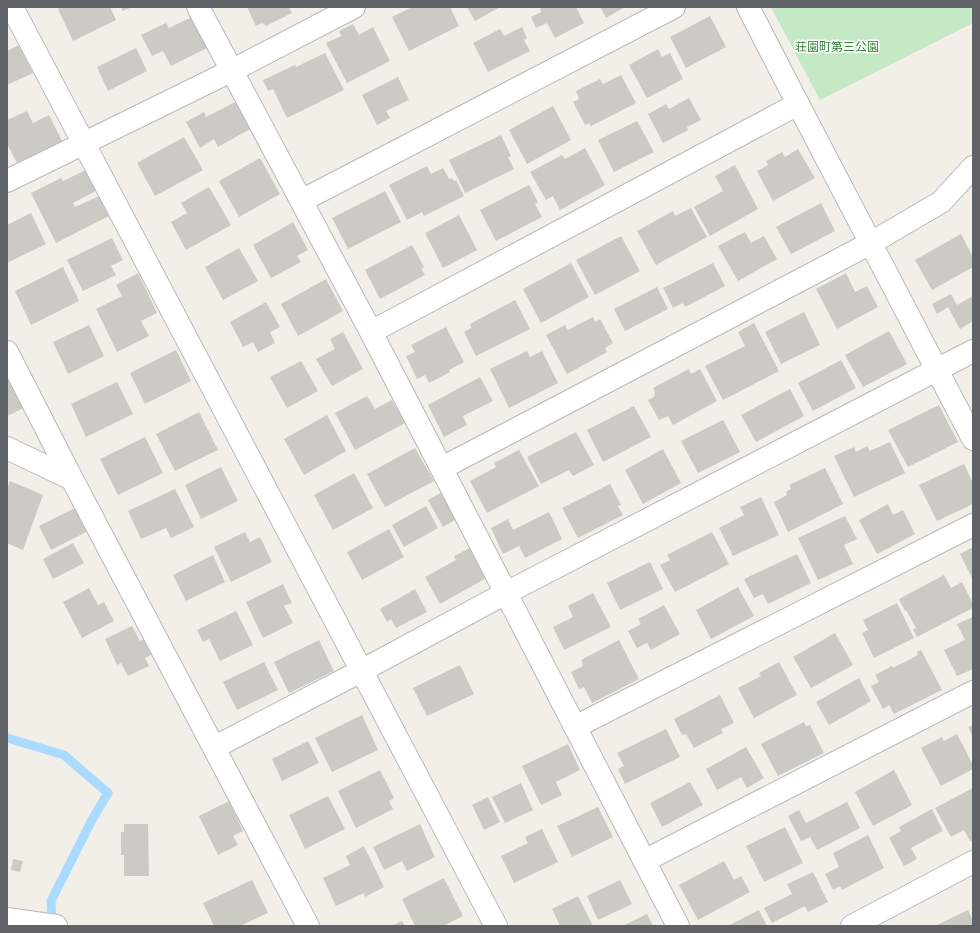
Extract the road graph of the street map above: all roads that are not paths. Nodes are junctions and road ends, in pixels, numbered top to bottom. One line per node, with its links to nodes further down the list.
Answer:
1 (12, 7): 8 (street)
2 (198, 7): 6 (street)
3 (354, 7): 6 (street)
4 (674, 7): 11 (street)
5 (748, 7): 7 (street)
6 (231, 71): 8 (street); 11 (street)
7 (798, 104): 12 (street); 13 (street)
8 (84, 144): 10 (street); 23 (street)
9 (973, 167): 12 (street)
10 (7, 181)
11 (301, 201): 13 (street)
12 (871, 243): 16 (street); 19 (street)
13 (371, 332): 19 (street)
14 (973, 351): 16 (street)
15 (7, 352): 20 (street)
16 (937, 369): 17 (street); 22 (street)
17 (973, 439)
18 (7, 448): 20 (street)
19 (442, 468): 22 (street)
20 (72, 479): 26 (street)
21 (973, 525): 25 (street)
22 (506, 593): 23 (street); 25 (street)
23 (361, 671): 26 (street); 32 (street)
24 (973, 692): 27 (street)
25 (575, 727): 27 (street)
26 (215, 747): 31 (street)
27 (644, 861): 33 (street)
28 (973, 862): 34 (street)
29 (7, 919): 30 (street)
30 (49, 925)
31 (308, 926)
32 (496, 926)
33 (678, 926)
34 (852, 926)

